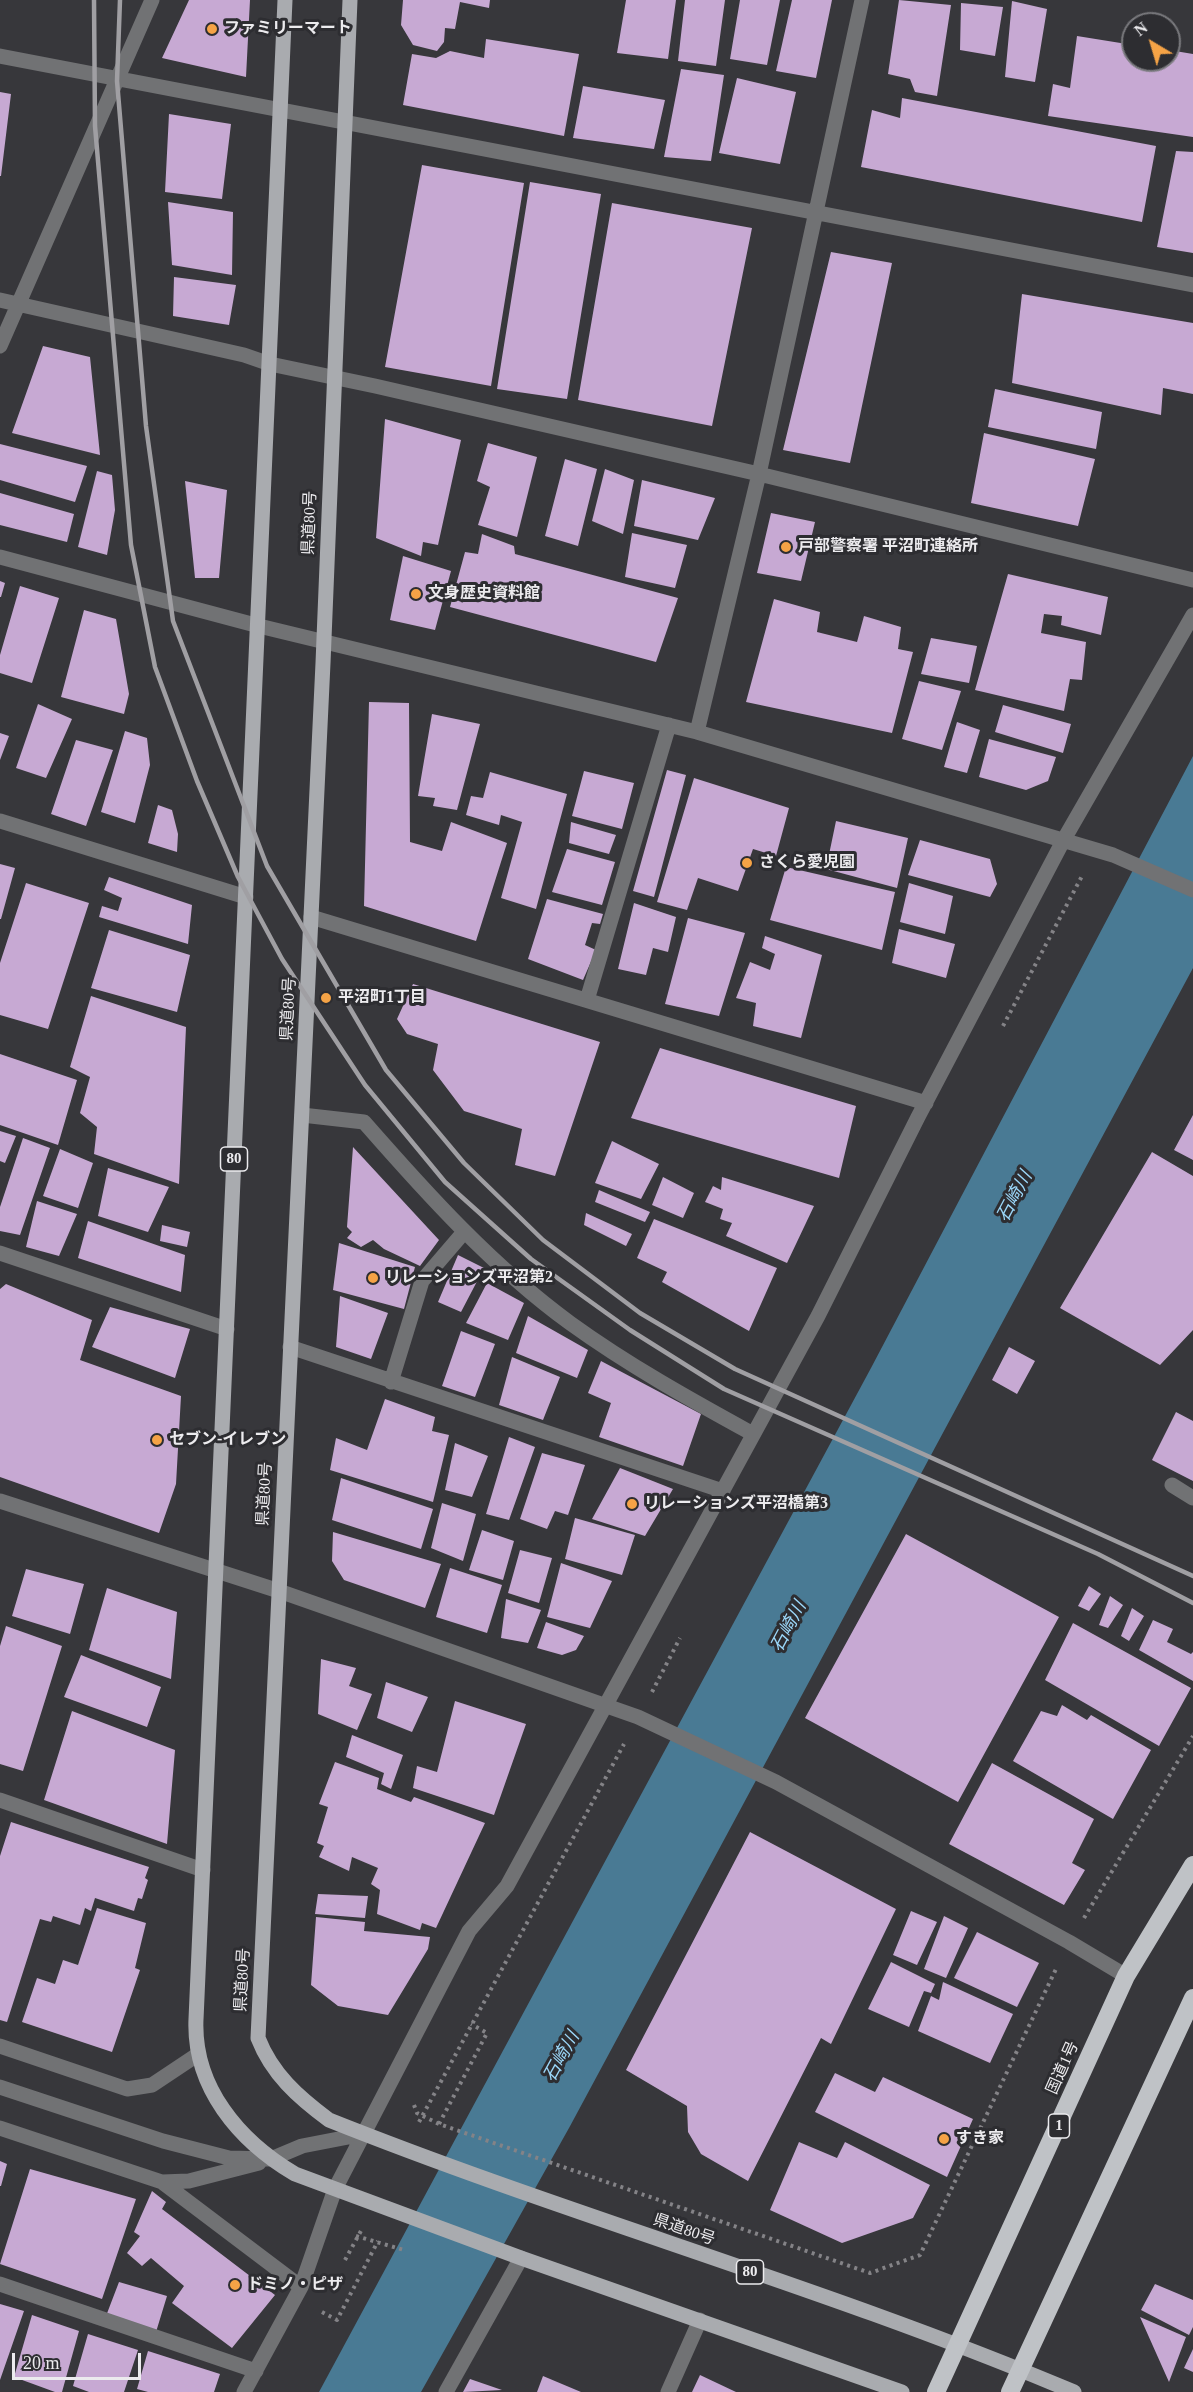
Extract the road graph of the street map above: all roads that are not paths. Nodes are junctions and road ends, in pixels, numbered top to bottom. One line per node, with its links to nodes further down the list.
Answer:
1 (152, 0): 6 (street)
2 (285, 0): 7 (main road, 80)
3 (350, 0): 8 (main road, 県道80号 / 80)
4 (862, 0): 9 (street)
5 (0, 56): 6 (street)
6 (117, 77): 7 (street); 12 (street)
7 (280, 109): 8 (street); 14 (main road, 80)
8 (345, 120): 9 (street); 15 (main road, 県道80号 / 80)
9 (815, 213): 10 (street); 16 (street)
10 (1193, 285)
11 (0, 300): 12 (street)
12 (19, 304): 13 (street); 14 (street)
13 (0, 346)
14 (270, 364): 15 (street); 20 (main road, 80)
15 (334, 377): 16 (street); 21 (main road, 県道80号 / 80)
16 (759, 474): 18 (street); 23 (street)
17 (0, 557): 20 (street)
18 (1193, 580)
19 (1193, 615): 25 (street)
20 (259, 626): 21 (street); 27 (main road, 80)
21 (324, 642): 22 (street); 28 (main road, 県道80号 / 80)
22 (669, 725): 23 (street); 29 (street)
23 (698, 732): 25 (street)
24 (0, 820): 27 (street)
25 (1063, 841): 26 (street); 30 (street)
26 (1193, 890)
27 (246, 897): 34 (main road, 80)
28 (311, 917): 29 (street); 31 (main road, 県道80号 / 80)
29 (587, 1000): 30 (street)
30 (926, 1103): 37 (street)
31 (302, 1115): 32 (street); 35 (main road, 県道80号 / 80)
32 (464, 1232): 36 (street); 37 (street)
33 (0, 1253): 34 (street)
34 (227, 1329): 42 (main road, 80)
35 (290, 1347): 36 (street); 43 (main road, 県道80号 / 80)
36 (391, 1382): 39 (street)
37 (753, 1434): 39 (street)
38 (1172, 1485): 40 (street)
39 (723, 1491): 44 (street)
40 (1193, 1498)
41 (0, 1501): 42 (street)
42 (216, 1569): 43 (street); 47 (main road, 80)
43 (279, 1591): 44 (street); 54 (main road, 県道80号 / 80)
44 (605, 1704): 48 (street); 54 (street)
45 (0, 1800): 47 (street)
46 (1193, 1865): 48 (highway, 国道1号 / 1)
47 (203, 1870): 51 (main road, 80)
48 (1126, 1976): 62 (highway, 国道1号 / 1)
49 (1191, 2006): 63 (highway)
50 (0, 2046): 51 (street)
51 (197, 2055): 55 (main road, 80)
52 (0, 2087): 55 (street)
53 (0, 2128): 56 (street)
54 (364, 2134): 55 (street); 57 (street); 62 (main road, 県道80号 / 80)
55 (271, 2159): 56 (street); 57 (main road, 80)
56 (162, 2182): 60 (street)
57 (335, 2189): 58 (main road, 80); 60 (street)
58 (517, 2256): 61 (main road, 80); 66 (street)
59 (0, 2284): 64 (street)
60 (301, 2287): 64 (street)
61 (700, 2320): 67 (street); 68 (main road, 80)
62 (957, 2345): 63 (main road, 県道80号 / 80); 69 (highway, 国道1号 / 1)
63 (1020, 2369): 70 (highway); 71 (main road, 80)
64 (256, 2371): 65 (street)
65 (244, 2392)
66 (446, 2392)
67 (668, 2392)
68 (902, 2392)
69 (936, 2392)
70 (1010, 2392)
71 (1074, 2392)

